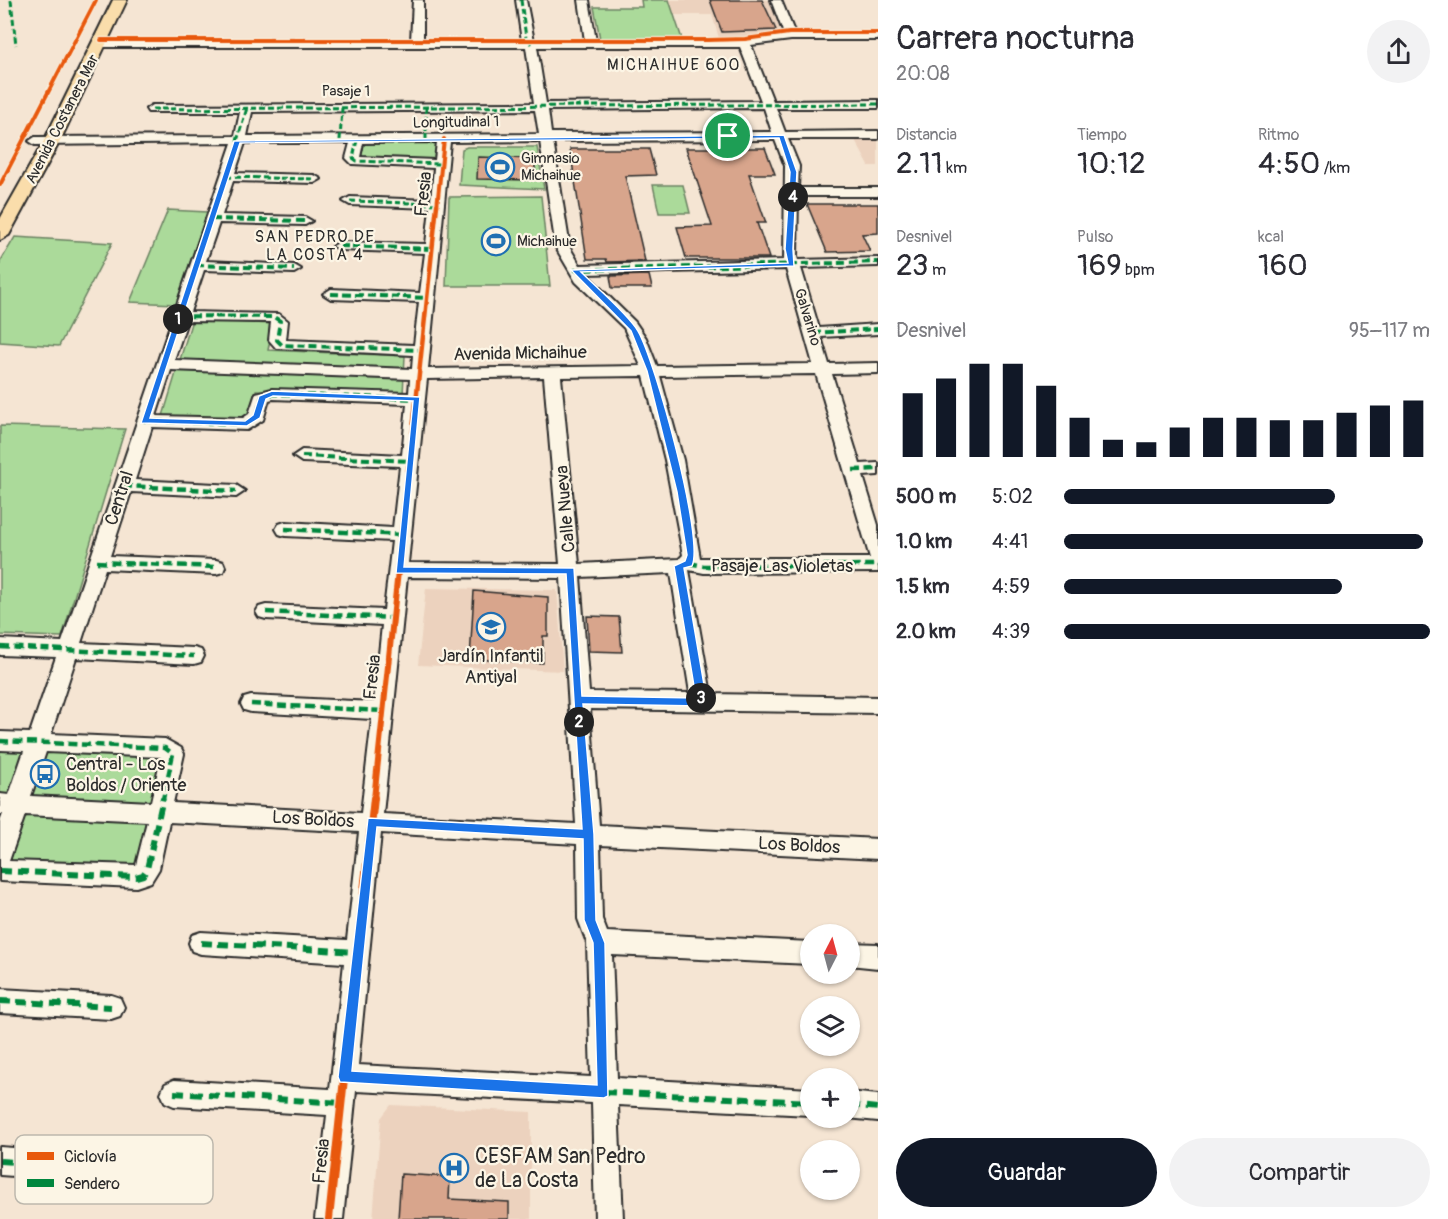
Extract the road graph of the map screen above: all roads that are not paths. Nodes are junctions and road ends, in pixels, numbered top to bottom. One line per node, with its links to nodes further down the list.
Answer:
1 (105, 0): 28 (main road, Avenida Costanera Mar)
2 (120, 0): 9 (main road, Avenida Costanera Mar)
3 (418, 0): 10 (street)
4 (521, 0): 11 (street)
5 (584, 0): 12 (street)
6 (776, 0): 7 (street)
7 (791, 37): 8 (street); 13 (street)
8 (878, 37)
9 (99, 44): 10 (street); 28 (main road, Avenida Costanera Mar)
10 (417, 44): 11 (street)
11 (531, 44): 12 (street); 16 (street)
12 (591, 44): 13 (street)
13 (745, 44): 15 (street, Galvarino)
14 (878, 104): 15 (street, Pasaje 1)
15 (769, 105): 16 (street, Pasaje 1); 22 (street, Galvarino)
16 (541, 106): 17 (street, Pasaje 1); 23 (street)
17 (426, 107): 19 (street, Pasaje 1); 24 (street)
18 (247, 108): 19 (street, Pasaje 1); 20 (street, Pasaje 1); 29 (street, Central)
19 (342, 108): 26 (street)
20 (152, 109)
21 (878, 135): 22 (street, Longitudinal 1)
22 (782, 136): 23 (street, Longitudinal 1); 33 (street, Galvarino)
23 (546, 138): 25 (street, Longitudinal 1); 47 (street)
24 (426, 139): 25 (street, Longitudinal 1); 27 (street, Longitudinal 1)
25 (444, 139): 30 (street, Fresia)
26 (340, 140): 27 (street, Longitudinal 1); 29 (street, Longitudinal 1)
27 (357, 140): 30 (street)
28 (43, 141): 29 (street, Longitudinal 1); 37 (main road, Avenida Costanera Mar); 40 (main road, Avenida Costanera Mar)
29 (237, 141): 31 (street, Central)
30 (441, 164): 36 (street, Fresia)
31 (226, 177): 32 (street); 38 (street, Central)
32 (314, 179)
33 (793, 192): 34 (street); 45 (street, Galvarino)
34 (878, 192)
35 (350, 201): 36 (street)
36 (437, 204): 42 (street, Fresia)
37 (0, 205)
38 (212, 219): 39 (street); 44 (street, Central)
39 (305, 221)
40 (0, 235)
41 (340, 246): 42 (street)
42 (433, 249): 49 (street, Fresia)
43 (878, 262): 45 (street)
44 (196, 265): 46 (street); 50 (street, Central)
45 (792, 265): 47 (street); 52 (street, Galvarino)
46 (294, 268)
47 (574, 270): 57 (street)
48 (331, 294): 49 (street)
49 (428, 298): 53 (street, Fresia)
50 (179, 316): 53 (street); 54 (street, Central)
51 (878, 329): 52 (street)
52 (813, 333): 56 (street, Galvarino)
53 (423, 350): 59 (street, Fresia)
54 (163, 365): 59 (street, Avenida Michaihue); 61 (street, Central)
55 (878, 368): 56 (street, Avenida Michaihue)
56 (824, 369): 57 (street, Avenida Michaihue); 65 (street, Galvarino)
57 (651, 371): 58 (street, Avenida Michaihue); 72 (street)
58 (552, 372): 59 (street, Avenida Michaihue); 76 (street, Calle Nueva)
59 (420, 374): 60 (street, Fresia)
60 (417, 399): 61 (street); 63 (street, Fresia)
61 (144, 421): 66 (street, Central)
62 (302, 456): 63 (street)
63 (411, 461): 69 (street, Fresia)
64 (878, 469): 65 (street)
65 (853, 470): 70 (street, Galvarino)
66 (123, 486): 67 (street); 71 (street, Central)
67 (236, 491)
68 (285, 530): 69 (street)
69 (403, 535): 75 (street, Fresia)
70 (878, 556)
71 (97, 562): 74 (street); 80 (street, Central)
72 (684, 565): 73 (street, Pasaje Las Violetas); 76 (street, Pasaje Las Violetas); 83 (street)
73 (878, 566)
74 (216, 567)
75 (399, 570): 76 (street, Pasaje Las Violetas); 78 (street, Fresia)
76 (570, 571): 82 (street, Calle Nueva)
77 (266, 612): 78 (street)
78 (394, 618): 86 (street, Fresia)
79 (0, 647): 80 (street)
80 (68, 650): 81 (street); 88 (street, Central)
81 (194, 656)
82 (577, 700): 83 (street); 92 (street, Calle Nueva)
83 (702, 702): 85 (street)
84 (251, 704): 86 (street)
85 (878, 705)
86 (384, 711): 91 (street, Fresia)
87 (0, 741): 88 (street)
88 (38, 743): 89 (street, Central); 90 (street)
89 (8, 804): 90 (street, Los Boldos); 94 (street, Central)
90 (160, 812): 91 (street, Los Boldos); 95 (street)
91 (372, 822): 92 (street, Los Boldos); 98 (street, Fresia)
92 (588, 834): 93 (street, Los Boldos); 97 (street, Calle Nueva)
93 (878, 849)
94 (0, 856)
95 (0, 871)
96 (201, 943): 98 (street)
97 (599, 943): 99 (street); 105 (street, Calle Nueva)
98 (358, 952): 104 (street, Fresia)
99 (800, 953)
100 (860, 955): 101 (street)
101 (878, 956)
102 (0, 1001): 103 (street)
103 (111, 1007)
104 (345, 1077): 105 (street); 108 (street, Fresia)
105 (604, 1092): 107 (street); 114 (street, Calle Nueva)
106 (174, 1093): 108 (street)
107 (800, 1102)
108 (342, 1103): 113 (street, Fresia)
109 (860, 1106): 110 (street)
110 (878, 1108)
111 (0, 1161): 112 (street)
112 (15, 1162)
113 (329, 1219)
114 (609, 1219)

